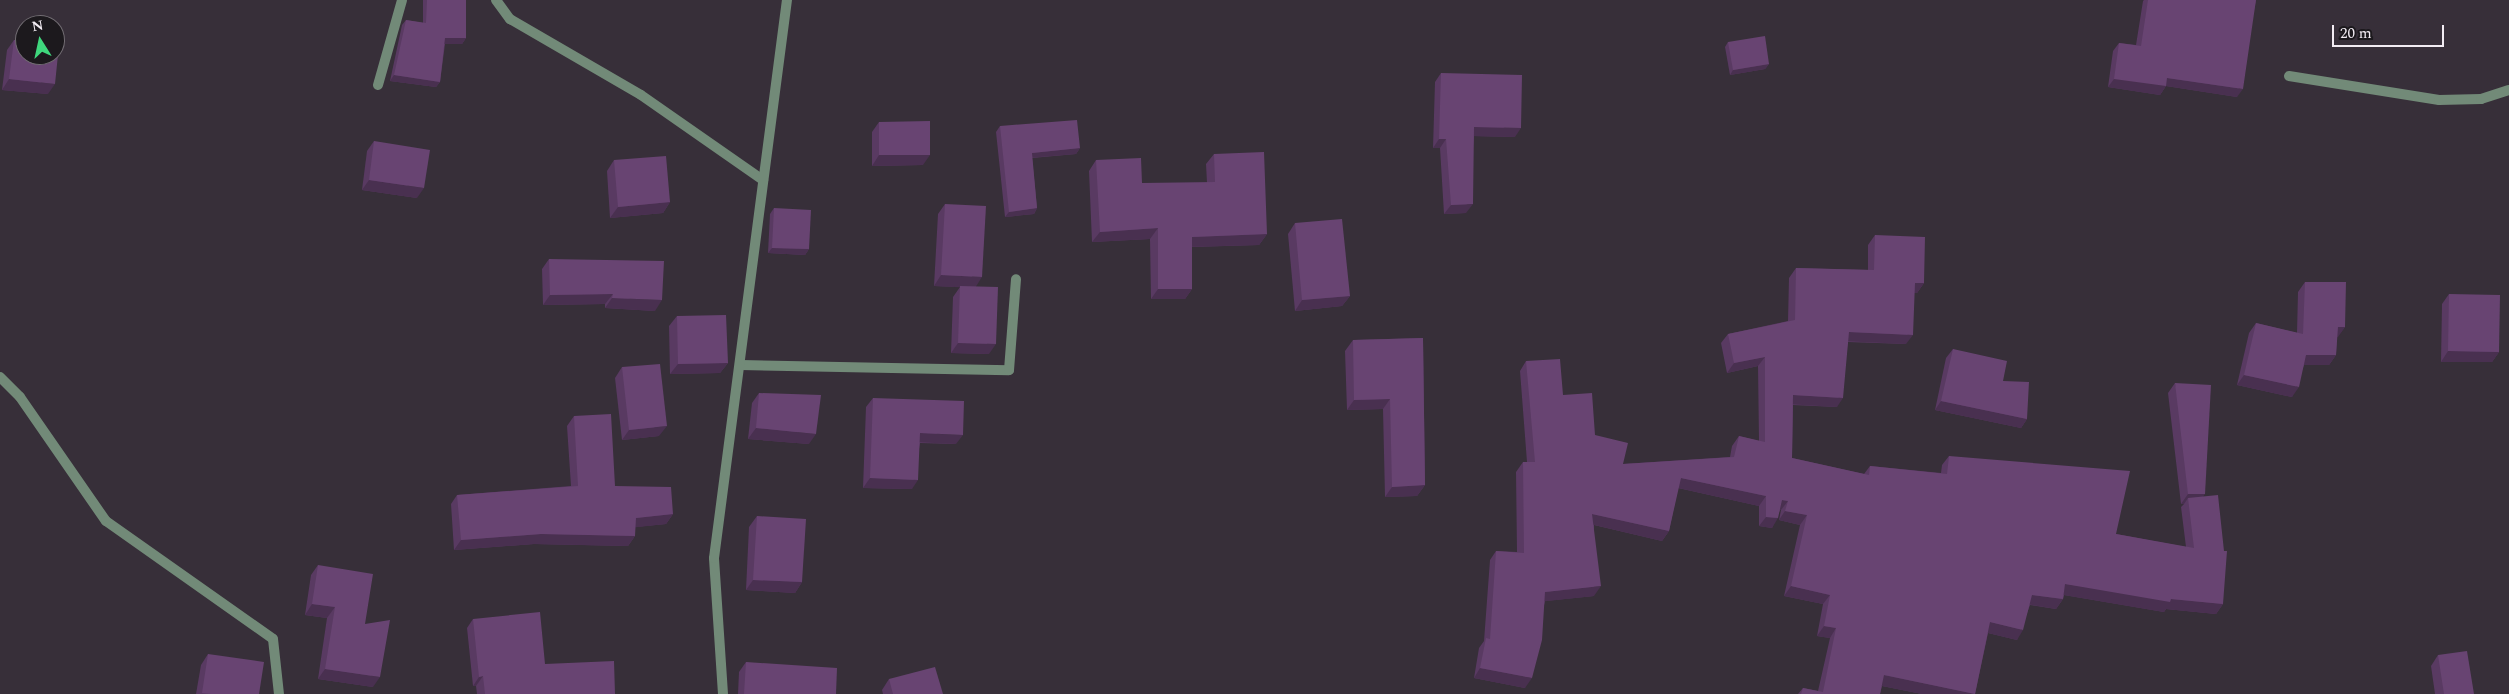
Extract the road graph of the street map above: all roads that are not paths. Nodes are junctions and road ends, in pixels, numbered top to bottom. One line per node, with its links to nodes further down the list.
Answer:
1 (402, 0): 5 (street)
2 (496, 0): 7 (street)
3 (787, 0): 7 (street)
4 (2290, 76): 6 (street)
5 (378, 86)
6 (2509, 90)
7 (763, 180): 9 (street)
8 (1016, 279): 9 (street)
9 (741, 365): 12 (street)
10 (0, 377): 11 (street)
11 (279, 694)
12 (723, 694)

